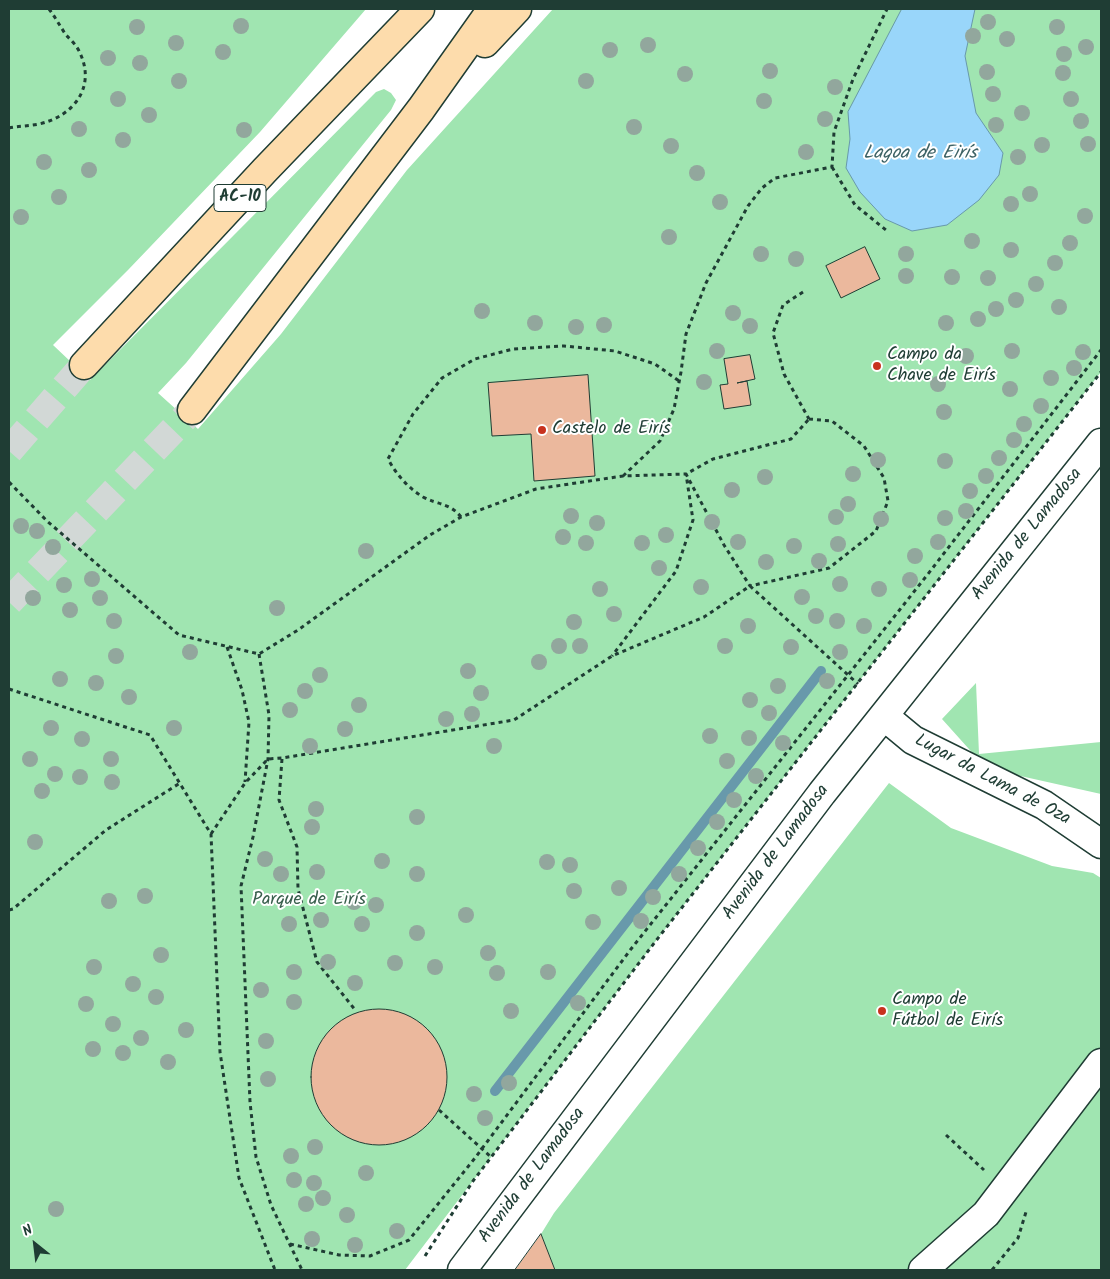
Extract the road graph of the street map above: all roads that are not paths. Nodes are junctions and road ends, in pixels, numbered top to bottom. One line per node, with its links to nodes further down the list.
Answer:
1 (414, 9): 4 (main road, AC-10)
2 (420, 9): 4 (main road, AC-10)
3 (508, 12): 6 (main road)
4 (397, 33): 5 (main road, AC-10)
5 (84, 365)
6 (192, 410)
7 (1101, 443): 8 (street, Avenida de Lamadosa)
8 (884, 716): 9 (street, Lugar da Lama de Oza); 11 (street, Avenida de Lamadosa)
9 (1101, 844)
10 (1101, 1063): 12 (street)
11 (462, 1270)
12 (923, 1270)

